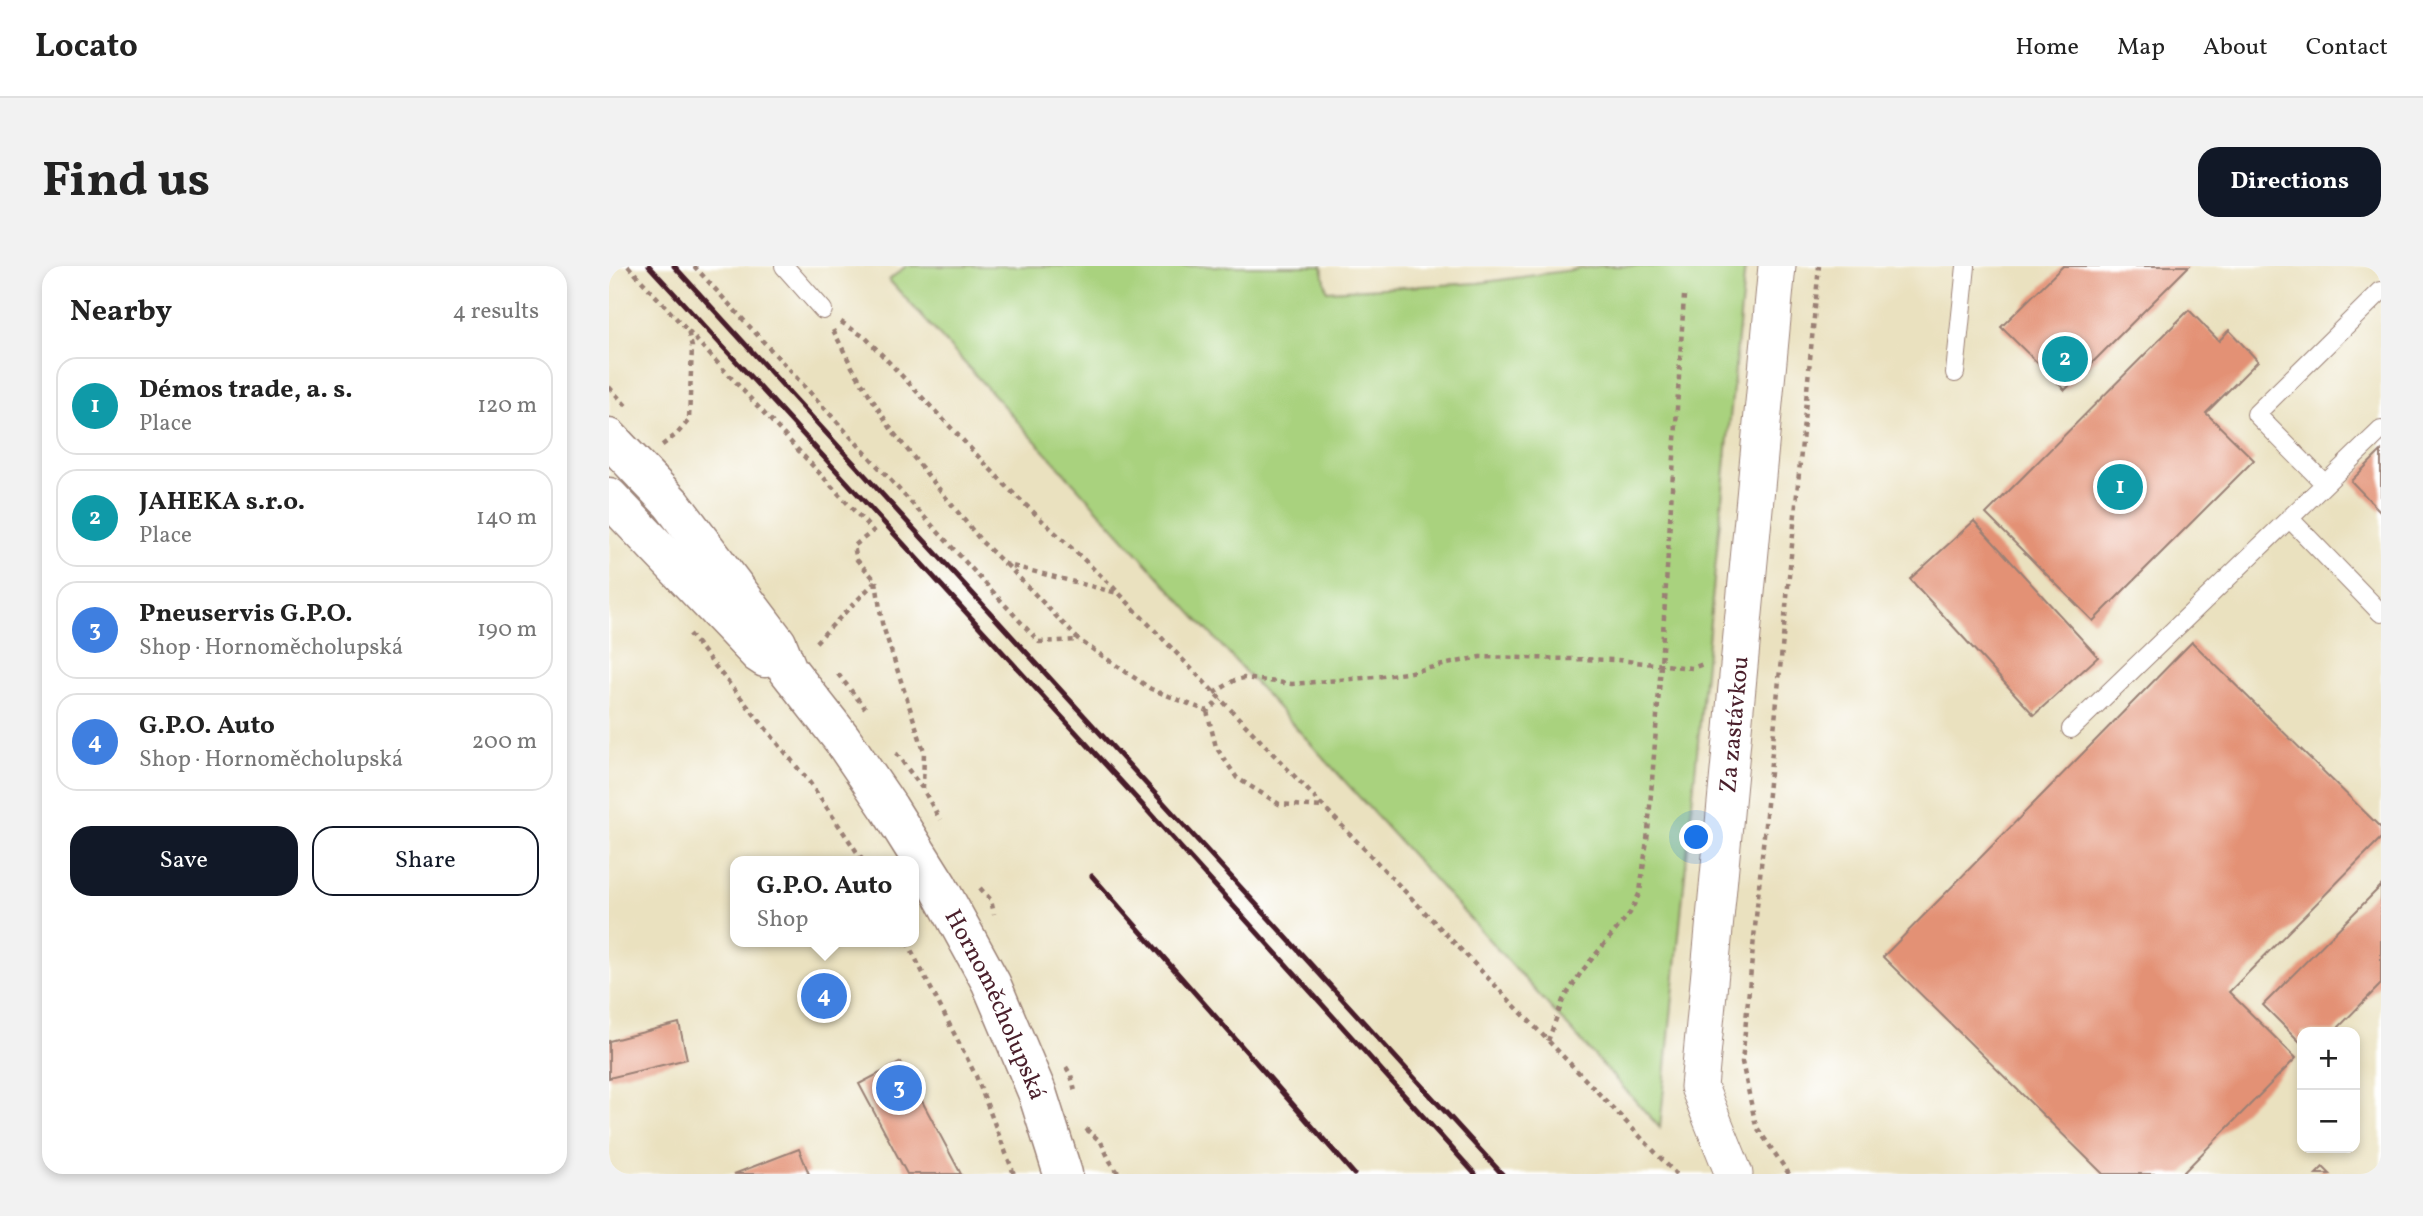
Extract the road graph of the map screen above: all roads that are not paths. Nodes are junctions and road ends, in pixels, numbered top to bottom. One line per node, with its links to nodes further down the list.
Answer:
1 (784, 266): 5 (lane)
2 (1777, 266): 16 (street, Za zastávkou)
3 (1966, 266): 6 (lane)
4 (2381, 291): 9 (lane)
5 (823, 310)
6 (1955, 373)
7 (2381, 430): 9 (lane)
8 (609, 438): 13 (street, Hornoměcholupská)
9 (2325, 484): 11 (lane)
10 (609, 497): 13 (street, Hornoměcholupská)
11 (2289, 518): 12 (lane); 14 (lane)
12 (2381, 613)
13 (788, 670): 15 (street, Hornoměcholupská)
14 (2071, 729)
15 (1063, 1174)
16 (1734, 1174)

